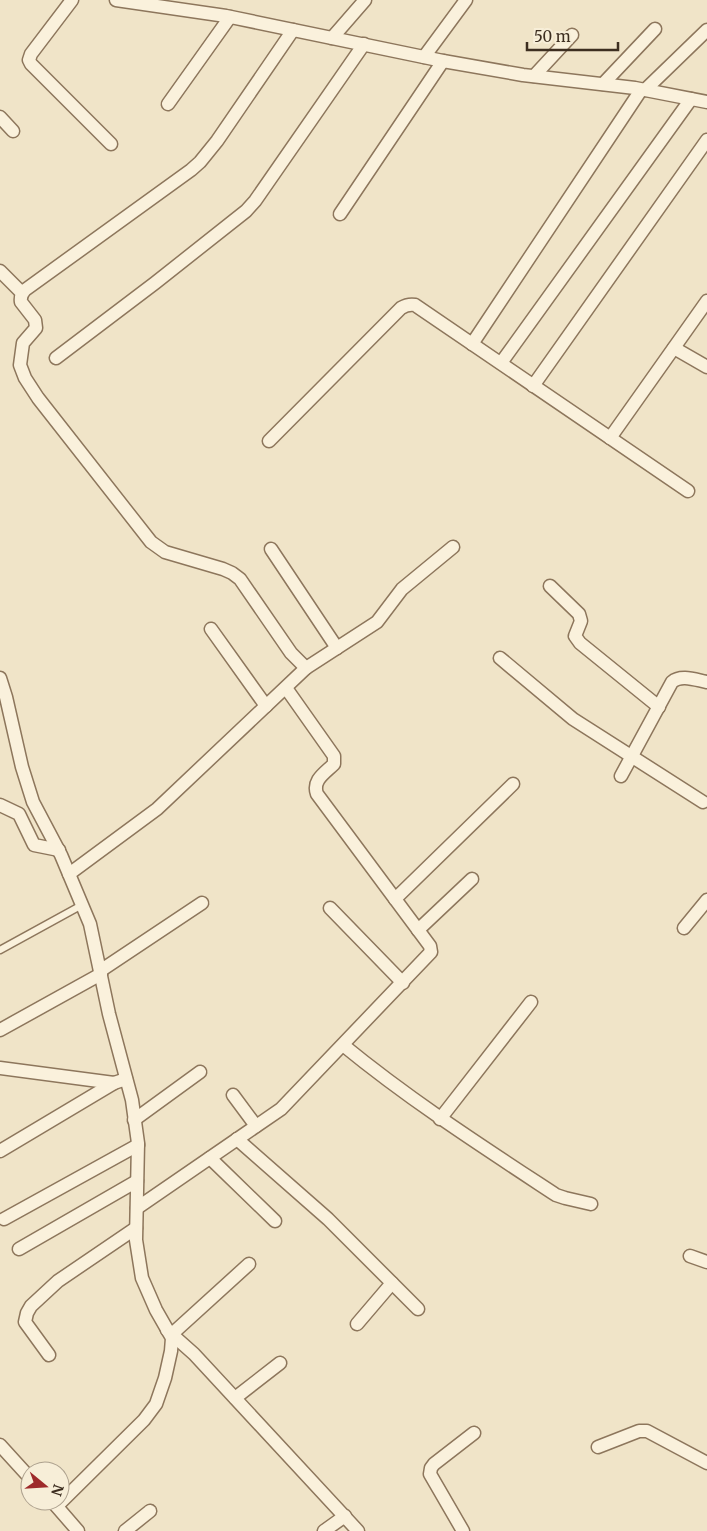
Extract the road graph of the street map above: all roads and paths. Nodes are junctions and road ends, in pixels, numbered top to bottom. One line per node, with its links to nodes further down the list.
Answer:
1 (72, 0): 24 (street)
2 (116, 0): 5 (street)
3 (365, 0): 11 (street)
4 (466, 0): 13 (street)
5 (153, 2): 6 (street)
6 (230, 17): 8 (street); 20 (street)
7 (655, 29): 16 (street)
8 (293, 30): 11 (street); 27 (street)
9 (707, 30): 17 (street)
10 (572, 35): 15 (street)
11 (332, 38): 12 (street)
12 (364, 44): 13 (street); 31 (street)
13 (424, 57): 14 (street)
14 (443, 61): 15 (street); 25 (street)
15 (534, 76): 16 (street)
16 (603, 84): 17 (street)
17 (643, 90): 18 (street); 29 (street)
18 (691, 99): 19 (street); 32 (street)
19 (707, 102)
20 (168, 104)
21 (0, 117): 22 (street)
22 (14, 131)
23 (707, 140): 34 (street)
24 (112, 144)
25 (340, 214)
26 (0, 271): 27 (street)
27 (22, 293): 44 (street)
28 (707, 301): 30 (street)
29 (472, 344): 32 (street); 36 (street)
30 (674, 348): 33 (street); 35 (street)
31 (56, 358)
32 (500, 363): 34 (street)
33 (707, 367)
34 (533, 386): 35 (street)
35 (610, 438): 37 (street)
36 (269, 441)
37 (688, 491)
38 (453, 547): 42 (street)
39 (271, 549): 42 (street)
40 (550, 586): 49 (street)
41 (211, 629): 48 (street)
42 (337, 648): 44 (street)
43 (500, 658): 50 (street)
44 (306, 668): 47 (street)
45 (0, 678): 55 (street)
46 (707, 682): 49 (street)
47 (286, 688): 48 (street); 58 (street)
48 (266, 706): 56 (street)
49 (659, 707): 50 (street)
50 (631, 757): 51 (street); 53 (street)
51 (621, 776)
52 (513, 784): 58 (street)
53 (703, 802)
54 (0, 805): 55 (street)
55 (59, 850): 56 (street)
56 (69, 874): 61 (street)
57 (472, 879): 64 (street)
58 (395, 899): 64 (street)
59 (707, 900): 63 (street)
60 (202, 903): 66 (street)
61 (82, 905): 65 (lane); 66 (street)
62 (330, 908): 67 (street)
63 (684, 928)
64 (418, 930): 67 (street)
65 (0, 950)
66 (100, 972): 69 (street); 73 (street)
67 (403, 983): 70 (street)
68 (531, 1002): 75 (street)
69 (0, 1030)
70 (343, 1045): 75 (street); 77 (street)
71 (0, 1068): 73 (street)
72 (200, 1072): 76 (street)
73 (120, 1081): 76 (street); 80 (street)
74 (233, 1095): 77 (street)
75 (440, 1119): 83 (street)
76 (134, 1120): 79 (street)
77 (256, 1126): 78 (street)
78 (237, 1139): 81 (street); 92 (street)
79 (138, 1145): 82 (street); 85 (street)
80 (0, 1151)
81 (210, 1158): 84 (street); 86 (street)
82 (137, 1182): 84 (street); 88 (street)
83 (591, 1204)
84 (137, 1208): 87 (street)
85 (4, 1219)
86 (276, 1221)
87 (136, 1228): 95 (street); 96 (street)
88 (19, 1250)
89 (690, 1256): 90 (street)
90 (707, 1262)
91 (249, 1264): 95 (street)
92 (392, 1283): 93 (street); 94 (street)
93 (418, 1309)
94 (357, 1324)
95 (170, 1332): 98 (street); 104 (street)
96 (49, 1355)
97 (280, 1363): 98 (street)
98 (235, 1398): 107 (street)
99 (474, 1433): 112 (street)
100 (0, 1447): 103 (street)
101 (598, 1447): 102 (street)
102 (707, 1463)
103 (20, 1468)
104 (70, 1489)
105 (60, 1511): 108 (street)
106 (150, 1511): 109 (street)
107 (345, 1516): 110 (street); 111 (street)
108 (75, 1530)
109 (125, 1531)
110 (324, 1531)
111 (358, 1531)
112 (463, 1531)

